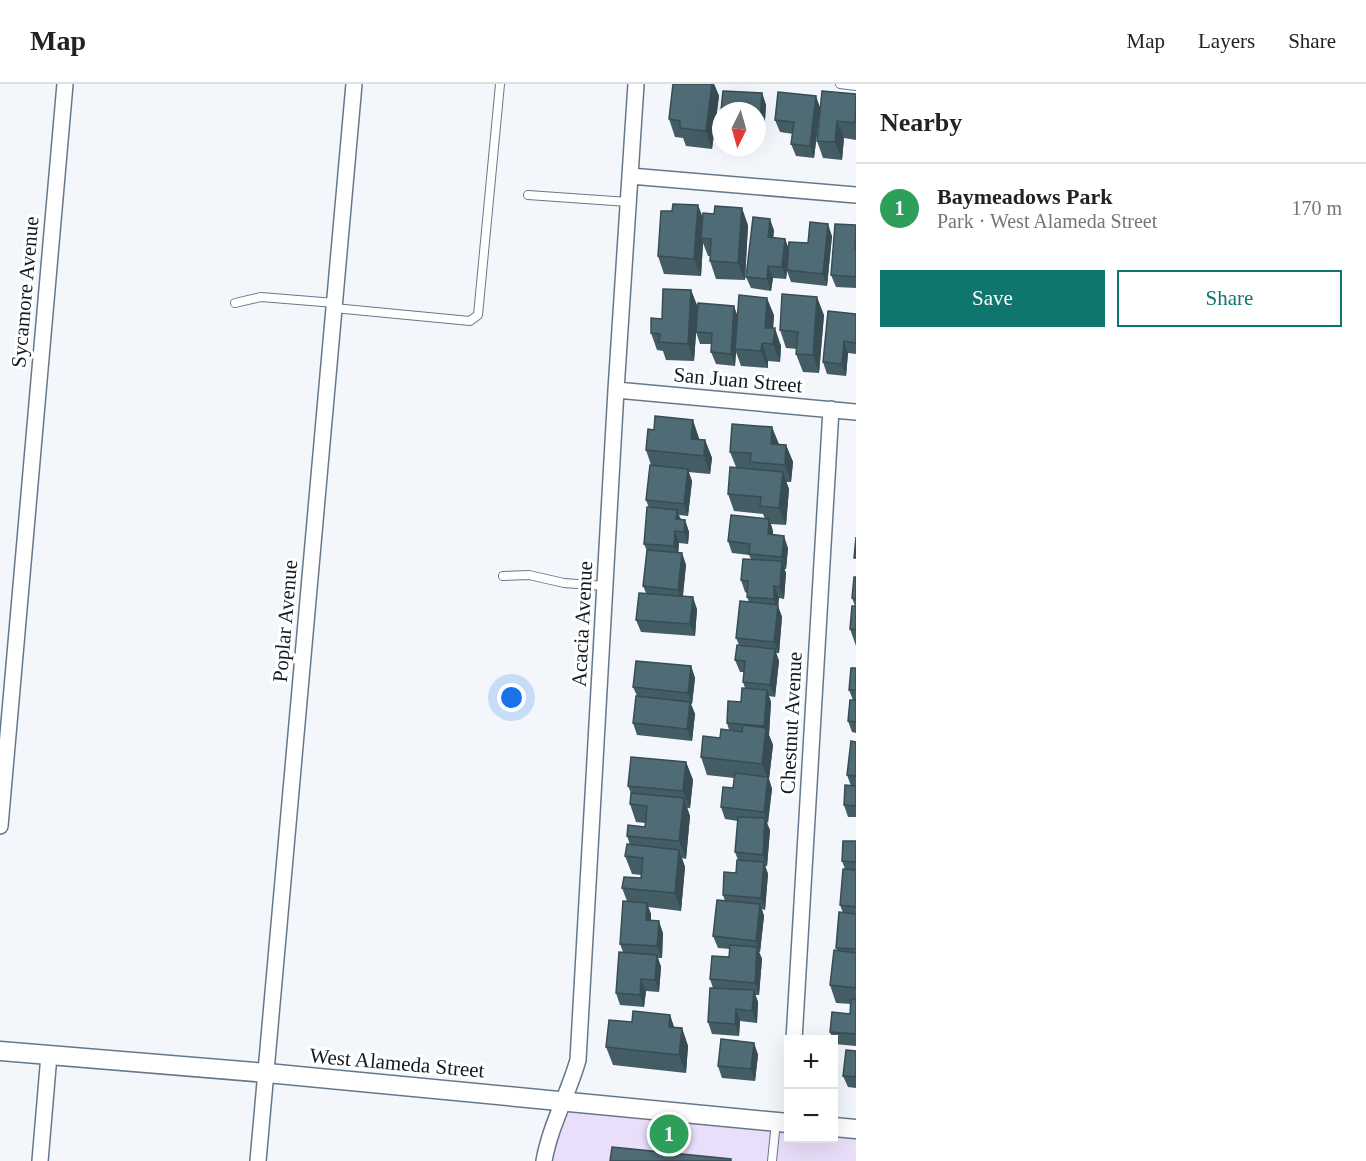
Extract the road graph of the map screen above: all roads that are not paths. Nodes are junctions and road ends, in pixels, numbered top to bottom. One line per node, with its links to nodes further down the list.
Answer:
1 (64, 84): 18 (street, Sycamore Avenue)
2 (354, 84): 12 (street, Poplar Avenue)
3 (500, 84): 12 (lane)
4 (636, 84): 7 (street, Acacia Avenue)
5 (840, 84): 6 (lane)
6 (856, 86)
7 (630, 176): 9 (street); 10 (street, Acacia Avenue)
8 (528, 195): 10 (lane)
9 (856, 195)
10 (628, 202): 13 (street, Acacia Avenue)
11 (235, 303): 12 (lane)
12 (334, 305): 22 (street, Poplar Avenue)
13 (616, 390): 14 (street, San Juan Street); 17 (street, Acacia Avenue)
14 (831, 409): 15 (street, San Juan Street); 19 (street, Chestnut Avenue)
15 (856, 412)
16 (503, 576): 17 (lane)
17 (605, 586): 23 (street, Acacia Avenue)
18 (0, 826)
19 (794, 1035)
20 (0, 1051): 21 (street, West Alameda Street)
21 (49, 1055): 22 (street, West Alameda Street); 27 (street)
22 (267, 1073): 23 (street, West Alameda Street); 28 (street, Poplar Avenue)
23 (564, 1101): 24 (street, West Alameda Street); 29 (street, Acacia Avenue)
24 (782, 1123): 30 (lane)
25 (838, 1127): 26 (street)
26 (856, 1129)
27 (40, 1161)
28 (258, 1161)
29 (544, 1161)
30 (772, 1161)

